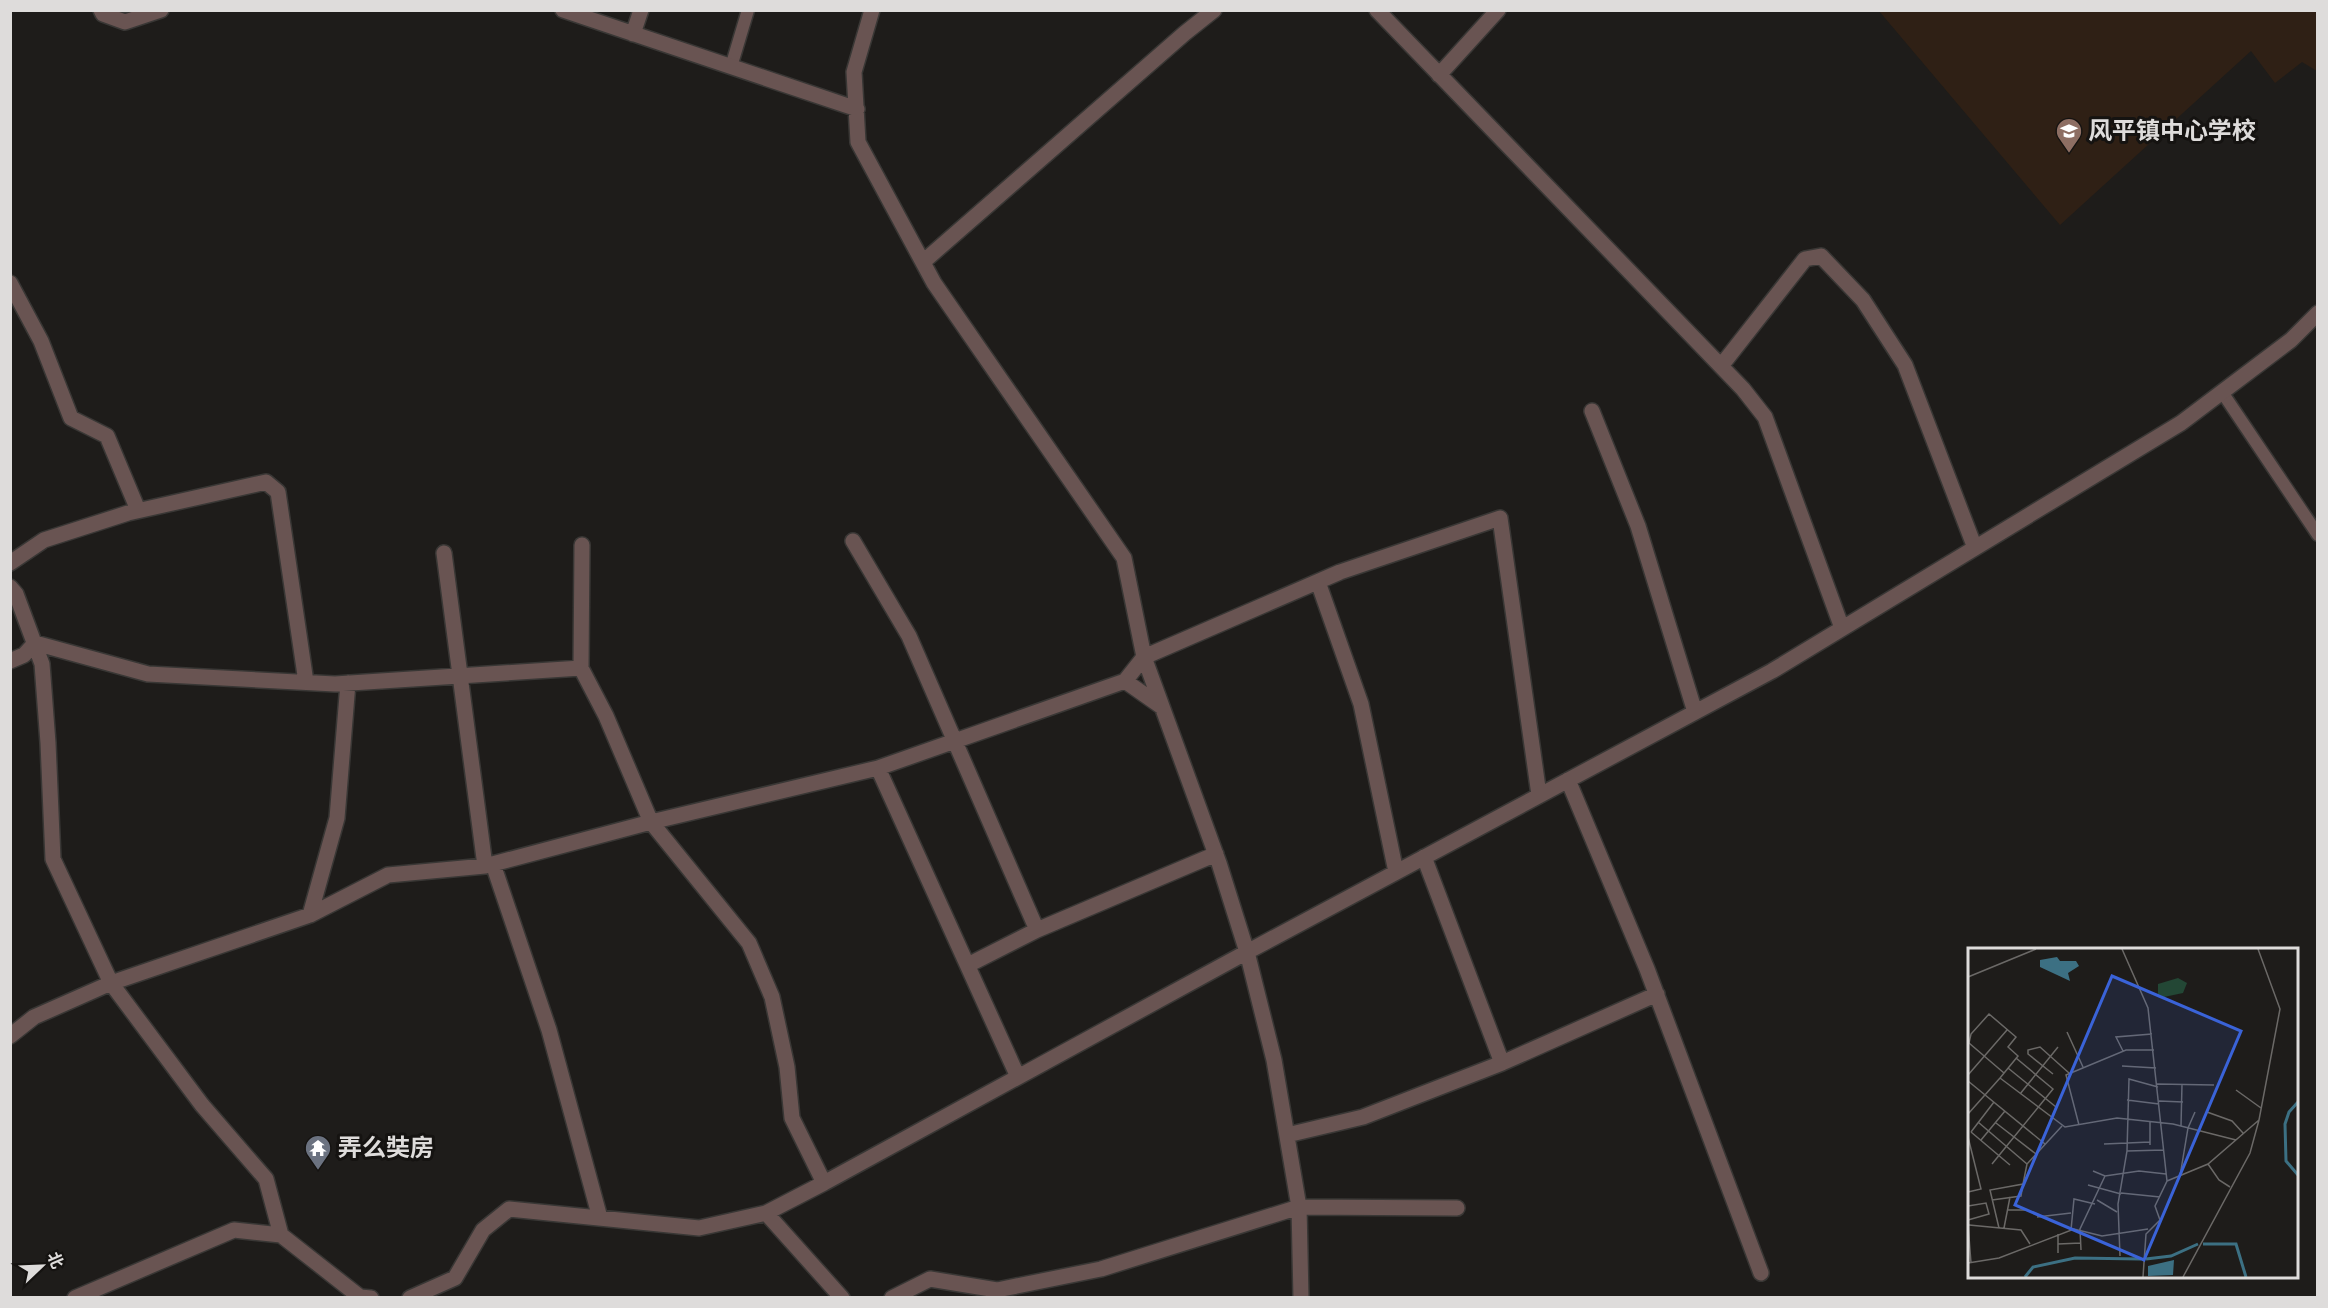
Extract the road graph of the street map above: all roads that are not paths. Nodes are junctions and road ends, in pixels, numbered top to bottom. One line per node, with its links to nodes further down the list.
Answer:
1 (101, 10): 2 (street)
2 (161, 10)
3 (563, 10): 10 (street)
4 (641, 10): 10 (street)
5 (748, 10): 11 (lane)
6 (872, 10): 13 (street)
7 (1214, 10): 14 (street)
8 (1377, 10): 12 (street)
9 (1498, 10): 12 (street)
10 (633, 34): 11 (street)
11 (731, 67): 13 (street)
12 (1439, 75): 17 (street)
13 (857, 109): 14 (street)
14 (923, 262): 31 (street)
15 (10, 283): 20 (street)
16 (2318, 313): 18 (street)
17 (1721, 366): 24 (street); 29 (street)
18 (2222, 392): 21 (lane); 24 (street)
19 (1592, 411): 39 (street)
20 (138, 510): 26 (street); 36 (street)
21 (2318, 535)
22 (853, 541): 40 (street)
23 (582, 545): 33 (street)
24 (1975, 548): 29 (street)
25 (444, 553): 34 (street)
26 (10, 563)
27 (1318, 582): 31 (street); 43 (street); 48 (street)
28 (10, 587): 30 (street)
29 (1842, 628): 39 (street)
30 (34, 643): 32 (street); 36 (street); 53 (street)
31 (1144, 657): 35 (street); 38 (street)
32 (10, 661)
33 (581, 668): 34 (street); 44 (street)
34 (460, 676): 37 (street); 47 (street)
35 (1125, 681): 38 (street); 40 (street)
36 (306, 682): 37 (street)
37 (348, 683): 49 (street)
38 (1162, 707): 45 (street)
39 (1695, 712): 42 (street)
40 (955, 741): 41 (street); 50 (street)
41 (878, 768): 44 (street); 52 (street)
42 (1568, 780): 43 (street); 54 (street)
43 (1539, 795): 46 (street)
44 (651, 822): 47 (street); 59 (street)
45 (1216, 854): 50 (street); 51 (street)
46 (1424, 857): 48 (street); 56 (street)
47 (489, 865): 49 (street); 63 (street)
48 (1396, 872): 51 (street)
49 (310, 915): 53 (street)
50 (1037, 930): 52 (street)
51 (1247, 952): 57 (street); 58 (street)
52 (968, 965): 57 (street)
53 (111, 983): 55 (street); 64 (street)
54 (1657, 994): 56 (street); 65 (street)
55 (10, 1036)
56 (1502, 1063): 58 (street)
57 (1018, 1077): 59 (street)
58 (1287, 1136): 60 (street)
59 (824, 1183): 62 (street)
60 (1299, 1207): 61 (street); 70 (street); 71 (street)
61 (1457, 1208)
62 (766, 1213): 63 (street); 69 (street)
63 (600, 1218): 68 (street)
64 (280, 1235): 66 (street); 67 (street)
65 (1761, 1273)
66 (75, 1298)
67 (371, 1298)
68 (410, 1298)
69 (842, 1298)
70 (892, 1298)
71 (1301, 1298)

